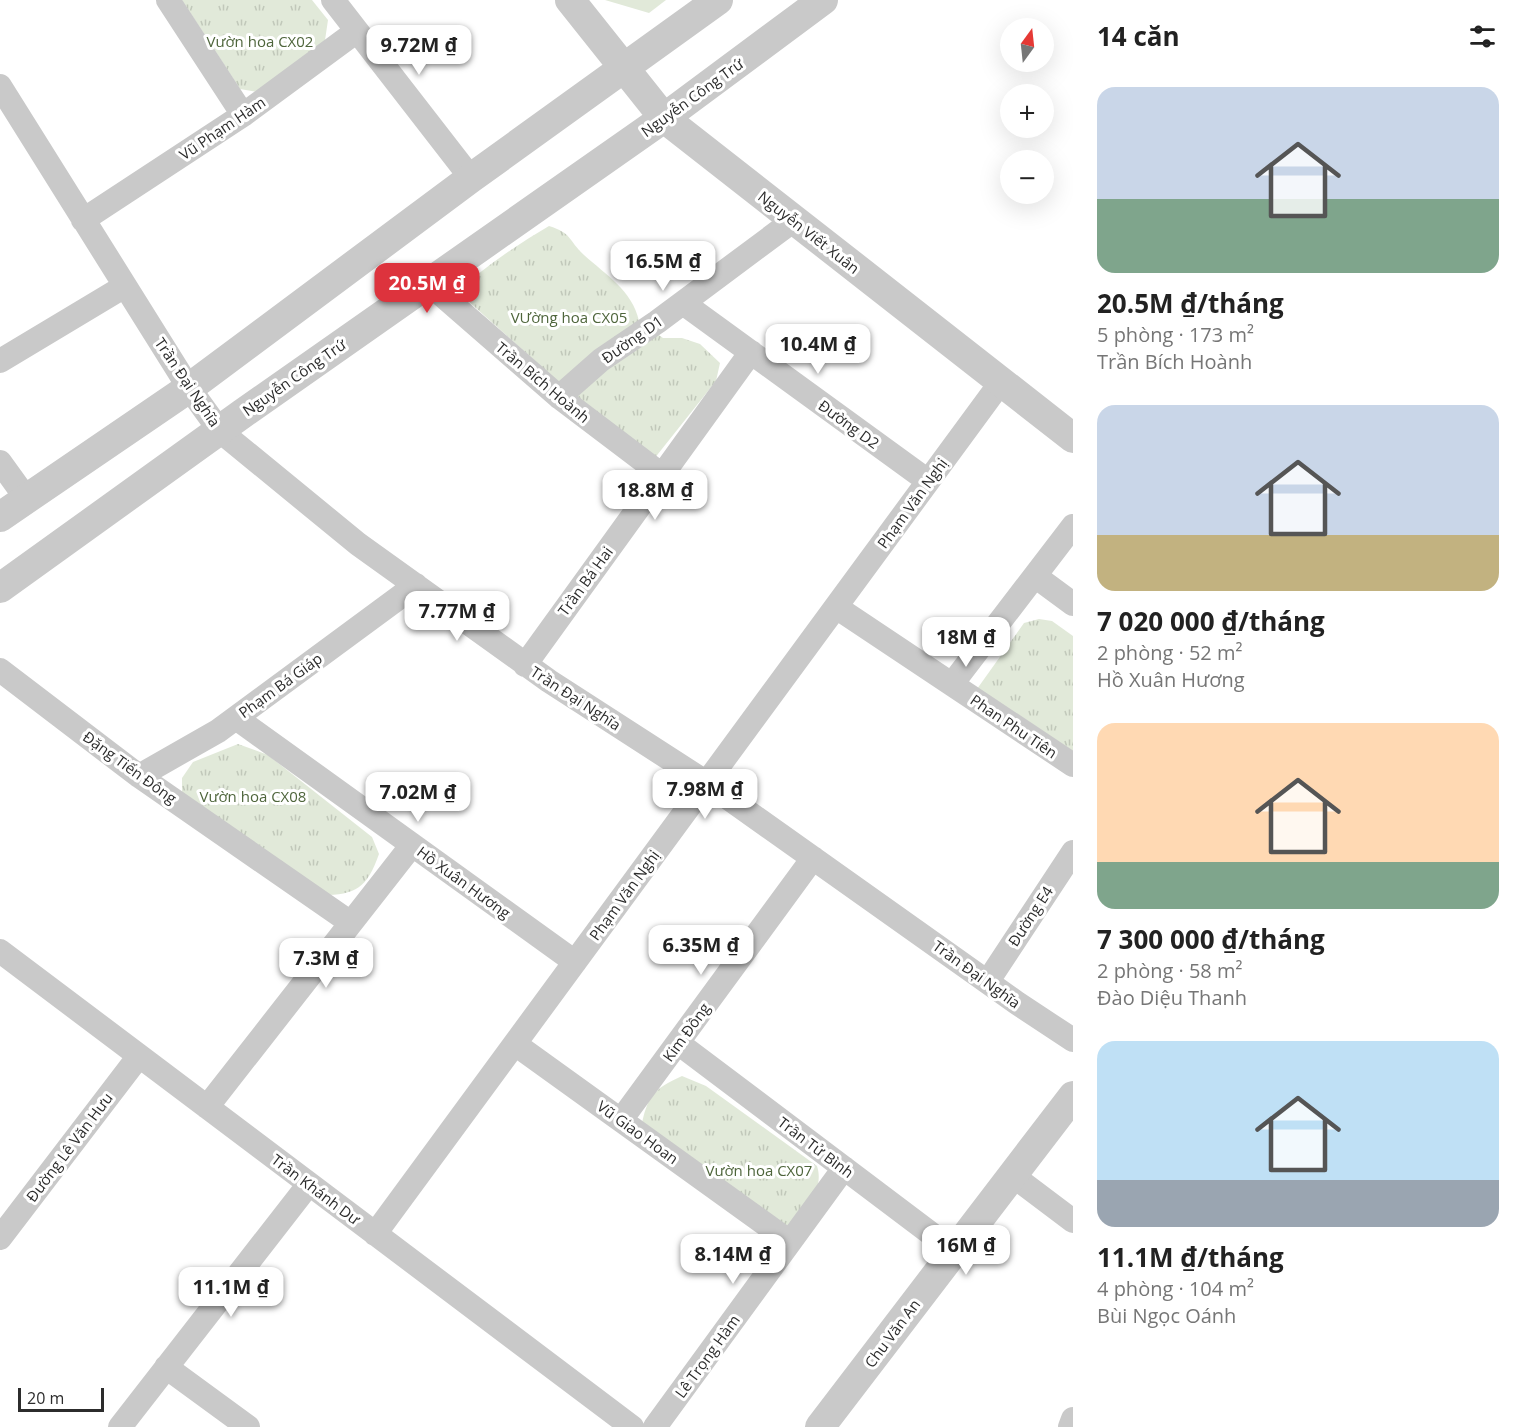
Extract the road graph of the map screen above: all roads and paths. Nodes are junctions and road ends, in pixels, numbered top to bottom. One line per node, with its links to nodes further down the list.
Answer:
1 (168, 0): 9 (street)
2 (333, 0): 6 (street)
3 (570, 0): 7 (street, Nguyễn Viết Xuân)
4 (718, 0): 7 (street)
5 (824, 0): 10 (street, Nguyễn Công Trứ)
6 (357, 31): 9 (street, Vũ Phạm Hàm); 11 (street)
7 (624, 68): 10 (street, Nguyễn Viết Xuân); 11 (street)
8 (0, 86): 12 (street, Trần Đại Nghĩa)
9 (243, 115): 12 (street, Vũ Phạm Hàm)
10 (664, 118): 13 (street, Nguyễn Viết Xuân); 14 (street, Nguyễn Công Trứ)
11 (471, 178): 20 (street)
12 (83, 220): 15 (street, Trần Đại Nghĩa)
13 (794, 220): 16 (street, Đường D1); 19 (street, Nguyễn Viết Xuân)
14 (428, 283): 21 (street, Trần Bích Hoành); 22 (street, Nguyễn Công Trứ)
15 (125, 286): 18 (street); 20 (street, Trần Đại Nghĩa)
16 (683, 303): 17 (street, Đường D2); 21 (street, Đường D1)
17 (751, 352): 25 (street, Trần Bá Hai); 26 (street, Đường D2)
18 (0, 361)
19 (1001, 382): 23 (street, Nguyễn Viết Xuân); 26 (street, Phạm Văn Nghị)
20 (189, 388): 22 (street, Trần Đại Nghĩa); 27 (street)
21 (559, 397): 25 (street, Trần Bích Hoành)
22 (220, 430): 31 (street, Trần Đại Nghĩa); 32 (street, Nguyễn Công Trứ)
23 (1073, 438)
24 (0, 462): 27 (street)
25 (662, 475): 35 (street, Trần Bá Hai)
26 (928, 481): 34 (street, Phạm Văn Nghị)
27 (26, 498): 28 (street)
28 (0, 517)
29 (1073, 526): 30 (street)
30 (1035, 576): 33 (street); 37 (street)
31 (416, 585): 35 (street, Trần Đại Nghĩa); 38 (street, Phạm Bá Giáp)
32 (0, 588)
33 (1073, 604)
34 (836, 607): 37 (street, Phan Phu Tiên); 41 (street, Phạm Văn Nghị)
35 (525, 665): 41 (street, Trần Đại Nghĩa)
36 (0, 670): 40 (street, Đặng Tiến Đông)
37 (952, 684): 39 (street, Phan Phu Tiên)
38 (236, 717): 40 (street, Phạm Bá Giáp); 42 (street, Hồ Xuân Hương)
39 (1073, 765)
40 (139, 776): 45 (street, Đặng Tiến Đông)
41 (707, 783): 44 (street, Trần Đại Nghĩa); 47 (street, Phạm Văn Nghị)
42 (412, 845): 45 (street); 47 (street, Hồ Xuân Hương)
43 (1073, 852): 48 (street, Đường E4)
44 (813, 858): 48 (street, Trần Đại Nghĩa); 50 (street, Kim Đồng)
45 (351, 922): 54 (street)
46 (0, 951): 52 (street, Trần Khánh Dư)
47 (574, 962): 51 (street, Phạm Văn Nghị)
48 (988, 981): 49 (street, Trần Đại Nghĩa)
49 (1073, 1040)
50 (678, 1043): 55 (street, Kim Đồng); 56 (street, Trần Tử Bình)
51 (515, 1044): 55 (street, Vũ Giao Hoan); 60 (street, Phạm Văn Nghị)
52 (139, 1056): 54 (street, Trần Khánh Dư); 61 (street, Đường Lê Văn Hưu)
53 (1073, 1096): 57 (street, Chu Văn An)
54 (207, 1107): 58 (street, Trần Khánh Dư)
55 (621, 1120): 62 (street, Vũ Giao Hoan)
56 (844, 1168): 62 (street, Lê Trọng Hàm); 63 (street, Trần Tử Bình)
57 (1012, 1175): 59 (street); 63 (street, Chu Văn An)
58 (309, 1184): 60 (street, Trần Khánh Dư); 64 (street)
59 (1073, 1221)
60 (375, 1234): 68 (street, Trần Khánh Dư)
61 (0, 1238)
62 (790, 1242): 69 (street, Lê Trọng Hàm)
63 (954, 1251): 70 (street, Chu Văn An)
64 (166, 1367): 66 (street); 67 (street)
65 (1073, 1419): 71 (street)
66 (120, 1427)
67 (248, 1427)
68 (632, 1427)
69 (655, 1427)
70 (820, 1427)
71 (1070, 1427)

